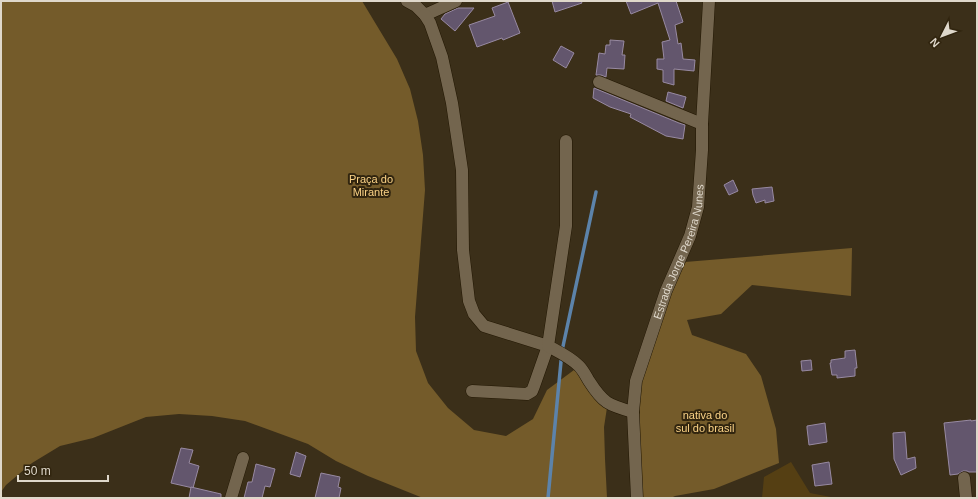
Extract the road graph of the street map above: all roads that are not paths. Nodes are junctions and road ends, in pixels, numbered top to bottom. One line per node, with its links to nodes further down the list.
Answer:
1 (407, 1): 4 (street)
2 (456, 1): 4 (street)
3 (709, 1): 6 (street, Estrada Jorge Pereira Nunes)
4 (425, 15): 8 (street)
5 (599, 82): 6 (street)
6 (702, 124): 10 (street, Estrada Jorge Pereira Nunes)
7 (566, 141): 8 (street)
8 (548, 346): 9 (street); 10 (street)
9 (472, 391)
10 (633, 412): 14 (street, Estrada Jorge Pereira Nunes)
11 (243, 458): 13 (street)
12 (964, 478): 15 (street)
13 (231, 498)
14 (637, 498)
15 (966, 498)

